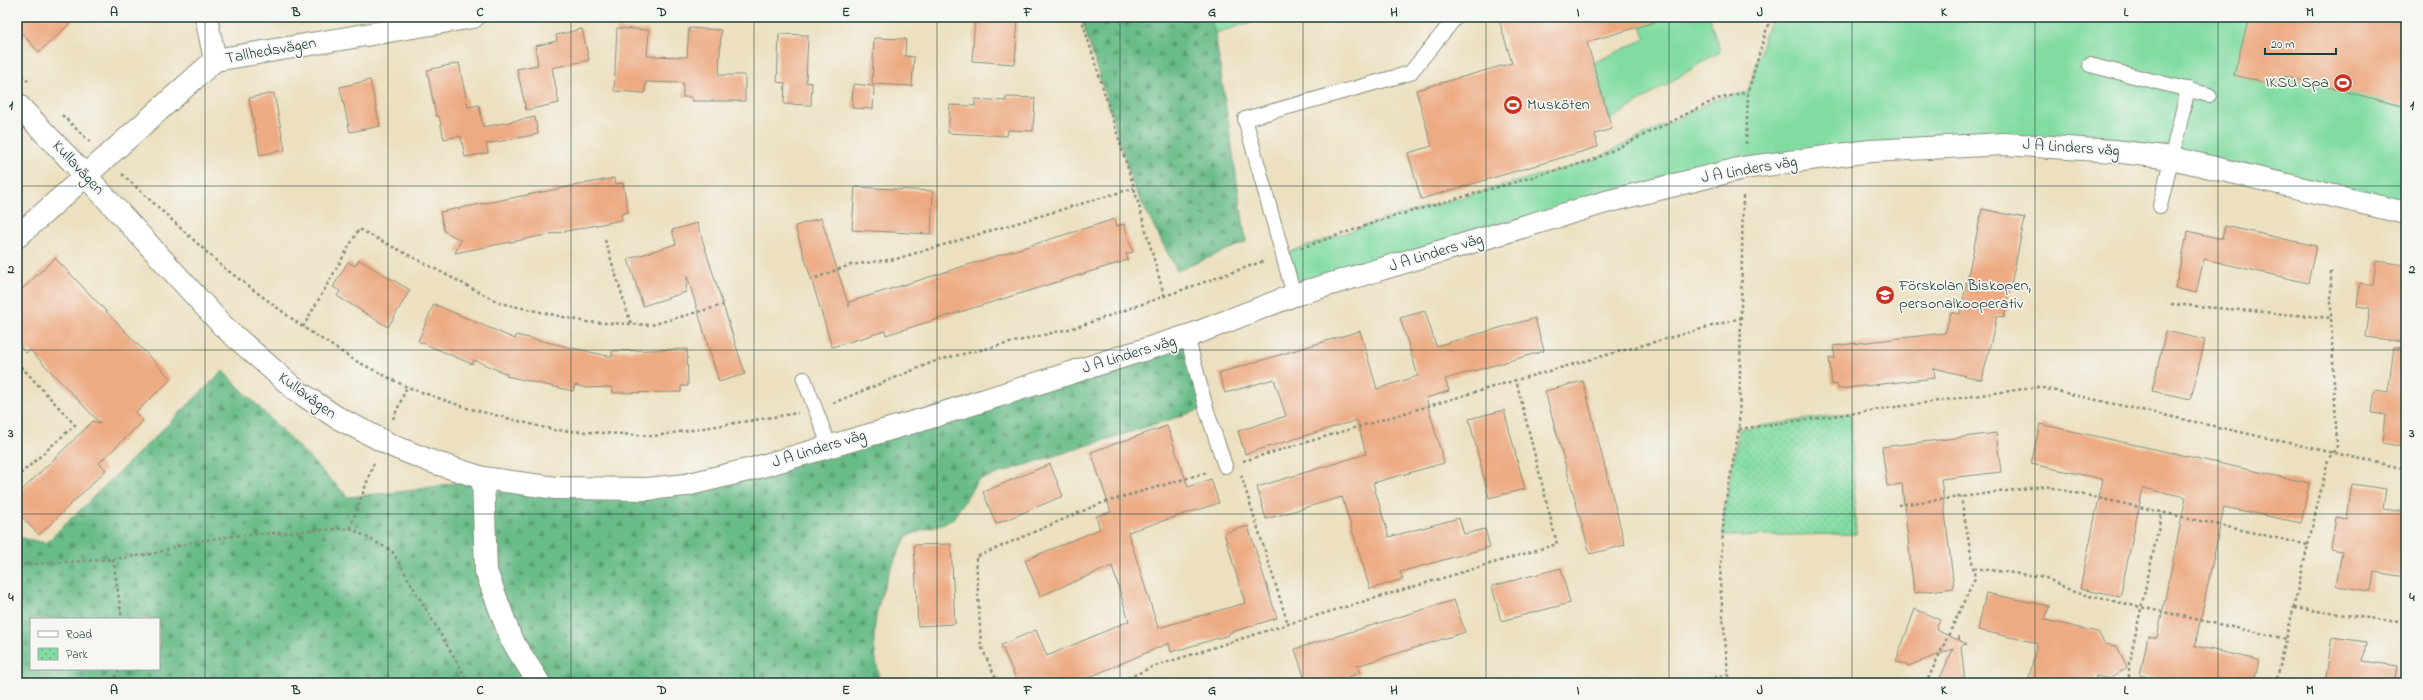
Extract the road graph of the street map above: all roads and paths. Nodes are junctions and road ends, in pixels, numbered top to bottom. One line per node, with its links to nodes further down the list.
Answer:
1 (206, 17): 6 (street)
2 (473, 17): 6 (street, Tallhedsvägen)
3 (1081, 17): 19 (path)
4 (1456, 17): 25 (lane)
5 (1773, 17): 11 (path)
6 (215, 60): 16 (street, Tallhedsvägen)
7 (2090, 65): 10 (lane)
8 (17, 71): 9 (path)
9 (34, 87)
10 (2188, 89): 12 (lane); 17 (lane)
11 (1748, 92): 15 (path); 25 (path)
12 (2209, 95)
13 (17, 104): 18 (street, Kullavägen)
14 (61, 114): 16 (path)
15 (1746, 144)
16 (106, 157): 18 (street, Tallhedsvägen); 35 (path)
17 (2172, 158): 21 (lane); 22 (street, J A Linders väg); 29 (street, J A Linders väg)
18 (86, 175): 23 (street, Tallhedsvägen); 50 (street, Kullavägen)
19 (1134, 188): 27 (path); 28 (path)
20 (1743, 195): 32 (path)
21 (2160, 206)
22 (2406, 213)
23 (17, 237)
24 (605, 240): 34 (path)
25 (1284, 254): 28 (path); 29 (lane)
26 (2331, 271): 33 (path)
27 (810, 280)
28 (1164, 295): 41 (path)
29 (1294, 295): 36 (street, J A Linders väg)
30 (2171, 304): 33 (path)
31 (723, 305): 34 (path)
32 (1741, 318): 39 (path); 43 (path)
33 (2331, 318): 45 (path)
34 (631, 324): 35 (path)
35 (303, 327): 40 (path)
36 (1187, 336): 44 (street, J A Linders väg); 47 (lane)
37 (17, 362): 49 (path)
38 (804, 379): 41 (lane)
39 (1516, 380): 47 (path); 62 (path)
40 (407, 387): 41 (path); 42 (path)
41 (815, 409): 44 (lane)
42 (392, 421)
43 (1739, 429): 45 (path); 66 (path)
44 (829, 445): 50 (street, J A Linders väg)
45 (2332, 453): 48 (path); 55 (path)
46 (376, 459): 54 (path)
47 (1231, 465): 62 (path); 71 (path)
48 (2406, 469)
49 (17, 477)
50 (483, 478): 70 (street)
51 (1961, 497): 52 (path); 53 (path); 58 (path)
52 (1898, 505)
53 (2162, 512): 55 (path); 59 (path)
54 (350, 528): 56 (path); 69 (path)
55 (2308, 545): 60 (path)
56 (113, 559): 57 (path); 61 (path)
57 (17, 565)
58 (1974, 568): 59 (path); 67 (path)
59 (2141, 607): 64 (path); 75 (path)
60 (2294, 608): 63 (path); 64 (path)
61 (122, 618)
62 (1288, 624): 72 (path)
63 (2406, 624)
64 (2287, 639): 76 (path)
65 (119, 670): 68 (path)
66 (1727, 674): 73 (path); 74 (path)
67 (1928, 679)
68 (112, 683)
69 (469, 683)
70 (539, 683)
71 (998, 683)
72 (1117, 683)
73 (1697, 683)
74 (1729, 683)
75 (2130, 683)
76 (2276, 683)

